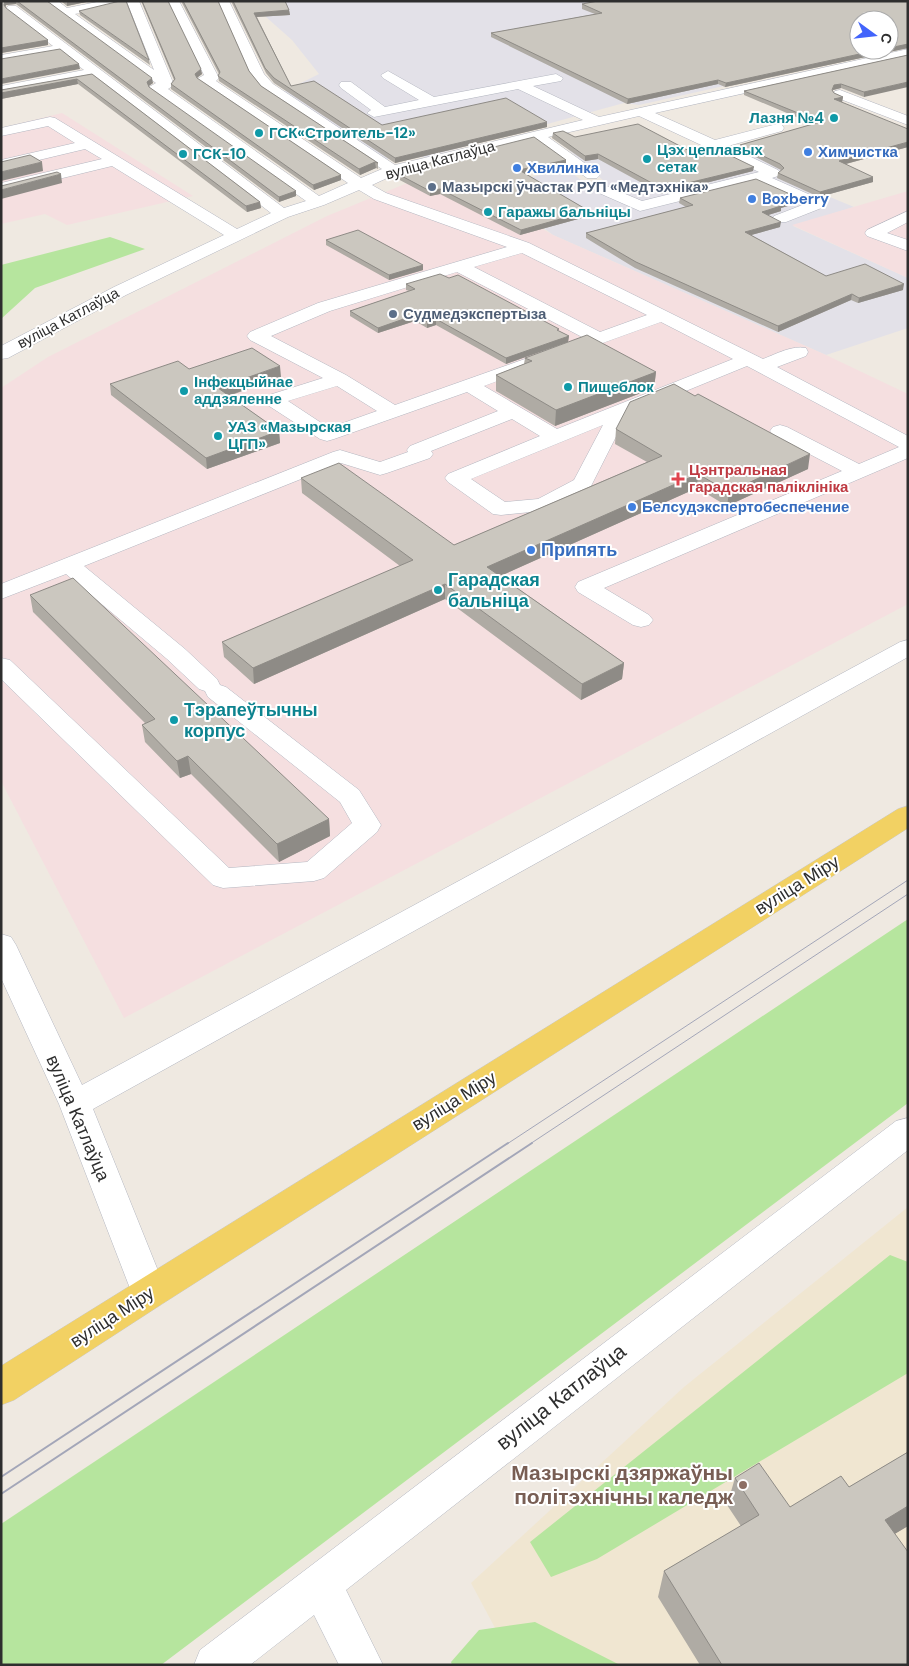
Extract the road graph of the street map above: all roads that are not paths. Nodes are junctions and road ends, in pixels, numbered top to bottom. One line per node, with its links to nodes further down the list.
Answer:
1 (122, 1): 7 (street)
2 (133, 1): 23 (street)
3 (173, 1): 42 (street)
4 (223, 1): 18 (street)
5 (53, 2): 6 (street); 7 (street)
6 (6, 10): 9 (street)
7 (66, 12): 23 (street)
8 (8, 43): 10 (street)
9 (64, 48): 10 (street); 12 (street)
10 (23, 55): 11 (street)
11 (1, 59)
12 (78, 59): 15 (street); 17 (street)
13 (874, 60): 29 (street, вуліца Катлаўца)
14 (895, 60): 16 (street)
15 (59, 62)
16 (908, 65)
17 (96, 72): 25 (street); 26 (street)
18 (258, 75): 20 (street); 39 (street)
19 (388, 75): 28 (street)
20 (240, 76)
21 (556, 78): 22 (street)
22 (517, 84): 28 (street); 31 (street)
23 (166, 85): 26 (street); 45 (street)
24 (346, 85): 28 (street)
25 (1, 90)
26 (125, 93): 46 (street)
27 (840, 94): 30 (street)
28 (432, 102)
29 (641, 112): 31 (street, вуліца Катлаўца); 36 (street)
30 (908, 121)
31 (596, 122): 34 (street, вуліца Катлаўца)
32 (777, 128): 36 (street)
33 (1, 132): 35 (street)
34 (536, 135): 39 (street, вуліца Катлаўца); 40 (street)
35 (87, 144): 37 (street); 38 (street)
36 (714, 145): 41 (street)
37 (114, 161): 43 (street); 49 (street)
38 (1, 164)
39 (393, 170): 42 (street, вуліца Катлаўца)
40 (592, 176)
41 (758, 177): 44 (street); 48 (street)
42 (361, 185): 45 (street, вуліца Катлаўца); 51 (street)
43 (1, 188)
44 (604, 190)
45 (318, 202): 46 (street, вуліца Катлаўца)
46 (282, 214): 49 (street, вуліца Катлаўца)
47 (908, 216): 50 (street)
48 (780, 219)
49 (236, 236): 56 (street, вуліца Катлаўца)
50 (908, 246)
51 (523, 247): 52 (street); 53 (street)
52 (458, 266): 54 (street); 58 (street)
53 (662, 316): 54 (street); 57 (street)
54 (600, 338): 59 (street)
55 (799, 352): 57 (street)
56 (1, 354)
57 (755, 363): 62 (street); 65 (street)
58 (339, 379): 60 (street); 60 (street)
59 (469, 385): 60 (street); 61 (street)
60 (394, 412)
61 (513, 412): 64 (street); 67 (street)
62 (619, 412): 64 (street); 67 (street)
63 (780, 432): 68 (street)
64 (557, 438): 67 (street)
65 (908, 444)
66 (908, 451): 68 (street)
67 (439, 466): 69 (street)
68 (857, 471): 71 (street)
69 (68, 565): 70 (street); 73 (street)
70 (1, 592)
71 (641, 620)
72 (908, 647): 76 (street)
73 (1, 665)
74 (908, 815): 78 (main road, вуліца Міру)
75 (1, 945): 76 (street, вуліца Катлаўца)
76 (75, 1104): 78 (street, вуліца Катлаўца)
77 (908, 1131): 80 (street, вуліца Катлаўца)
78 (149, 1293): 79 (main road, вуліца Міру)
79 (1, 1387)
80 (320, 1583): 81 (street, вуліца Катлаўца); 82 (street)
81 (215, 1665)
82 (362, 1665)

